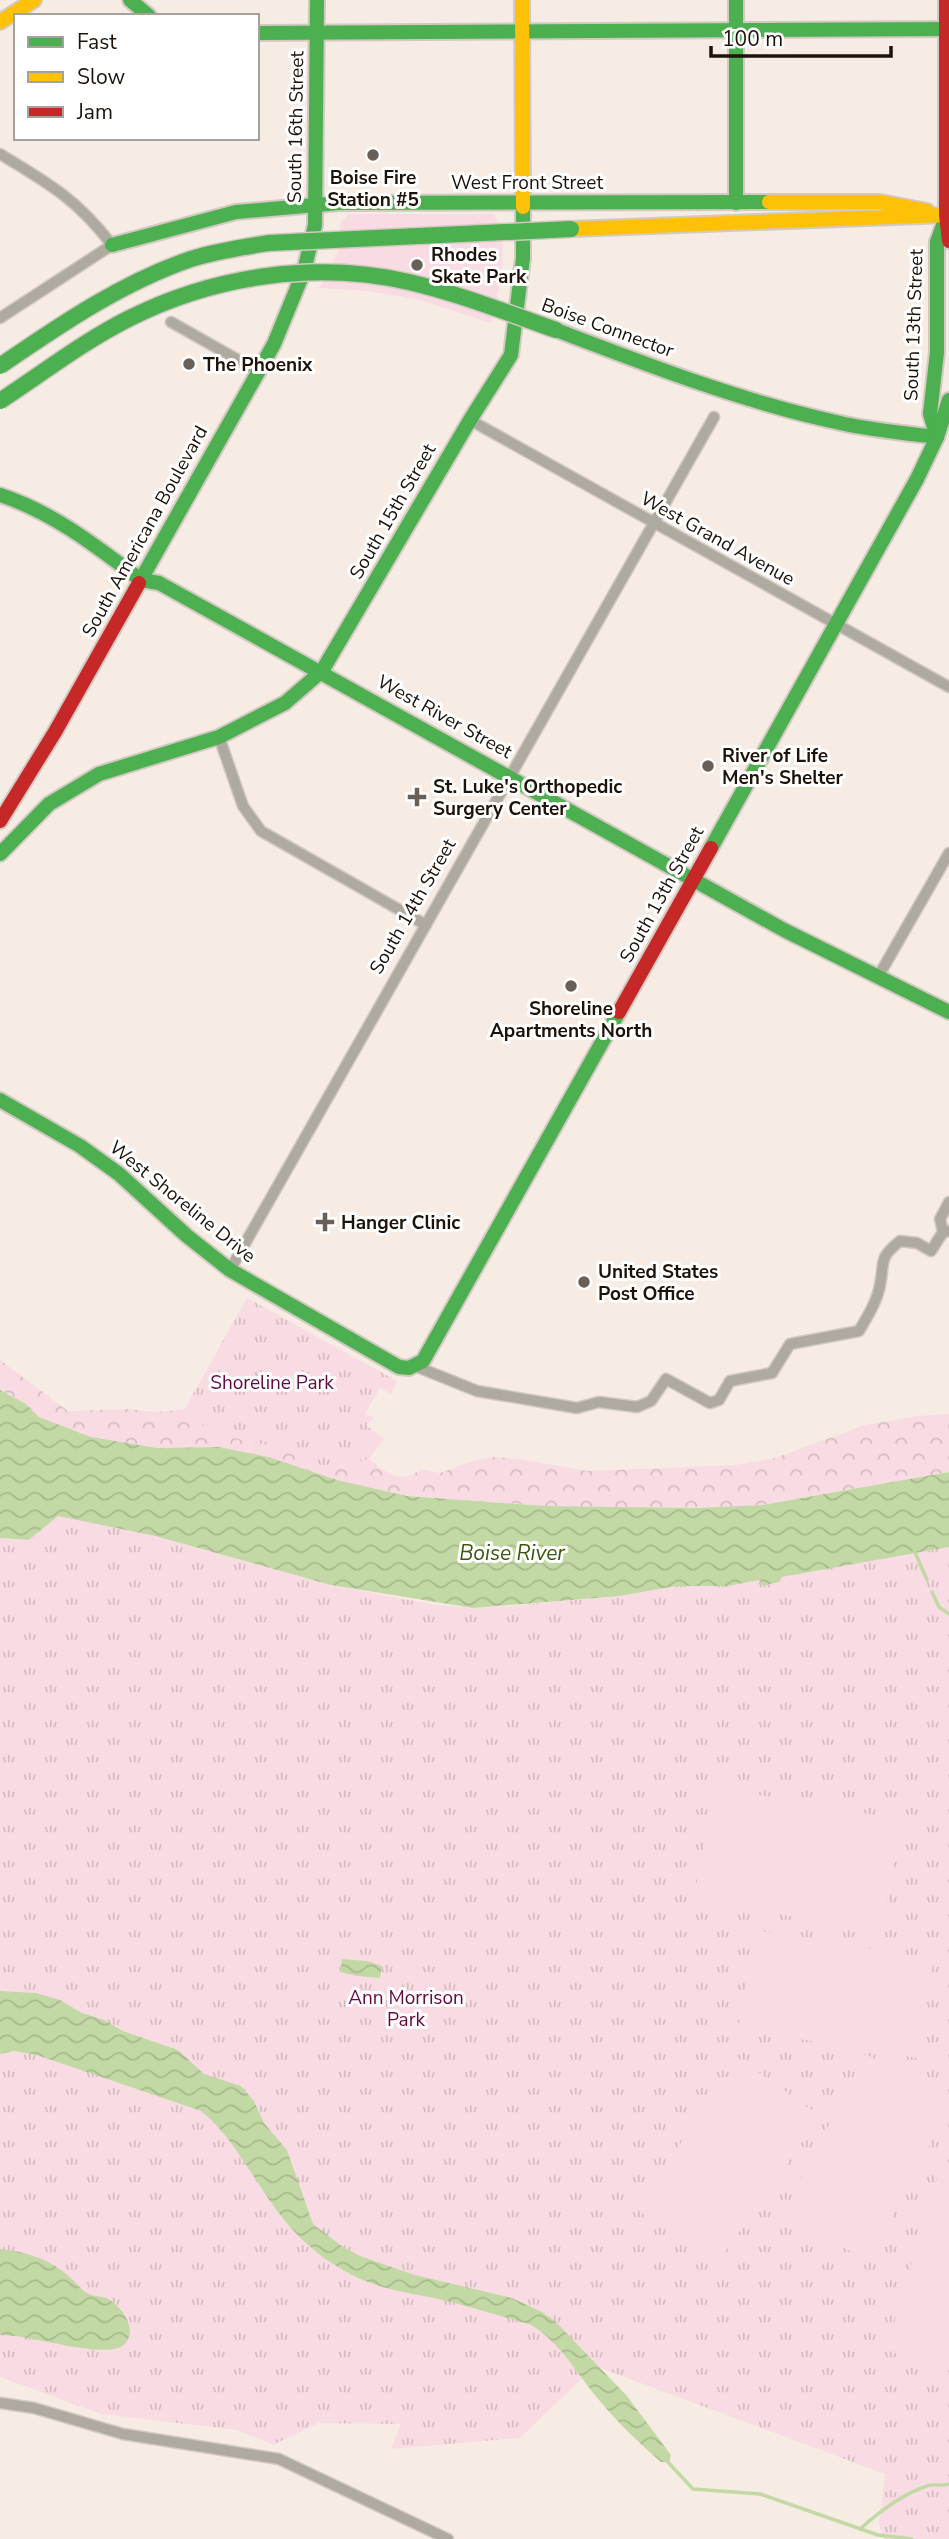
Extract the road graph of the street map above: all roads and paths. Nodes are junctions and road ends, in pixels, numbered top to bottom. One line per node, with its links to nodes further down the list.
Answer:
1 (34, 0): 8 (main road)
2 (130, 0): 7 (main road)
3 (317, 0): 12 (main road, South 16th Street)
4 (522, 0): 11 (main road, South 15th Street)
5 (736, 0): 10 (main road)
6 (946, 0): 9 (main road, South 13th Street)
7 (147, 14)
8 (0, 22)
9 (948, 29): 10 (main road); 18 (main road, South 13th Street)
10 (737, 30): 11 (main road); 16 (main road)
11 (522, 31): 12 (main road); 15 (main road, South 15th Street)
12 (317, 32): 13 (main road); 17 (main road, South 16th Street)
13 (259, 33)
14 (0, 154): 20 (street)
15 (523, 202): 16 (main road, West Front Street); 17 (main road, West Front Street); 29 (main road, South 15th Street)
16 (736, 203): 18 (main road, West Front Street)
17 (314, 205): 20 (main road, West Front Street); 21 (main road, South 16th Street)
18 (946, 215): 19 (main road, South 13th Street); 24 (main road, bridge); 30 (main road, South 13th Street)
19 (949, 241)
20 (112, 245): 22 (street)
21 (310, 254): 25 (main road, South Americana Boulevard)
22 (0, 318)
23 (171, 323): 25 (street)
24 (0, 366)
25 (258, 371): 33 (main road, South Americana Boulevard)
26 (949, 400): 30 (main road, South 13th Street)
27 (0, 401): 30 (main road, Boise Connector, bridge)
28 (714, 417): 32 (street, South 14th Street)
29 (470, 420): 32 (street, West Grand Avenue); 35 (main road, South 15th Street)
30 (937, 437): 34 (main road, South 13th Street)
31 (0, 495): 33 (main road, West River Street)
32 (654, 522): 34 (street, West Grand Avenue); 38 (street, South 14th Street)
33 (141, 580): 35 (main road, West River Street); 39 (main road, South Americana Boulevard)
34 (838, 625): 36 (street, West Grand Avenue); 42 (main road, South 13th Street)
35 (322, 671): 37 (main road, South 15th Street); 38 (main road, West River Street)
36 (949, 687)
37 (219, 737): 41 (main road, South 15th Street); 43 (street)
38 (510, 776): 42 (main road, West River Street); 43 (street, South 14th Street)
39 (0, 821)
40 (949, 853): 44 (street)
41 (0, 854)
42 (694, 880): 44 (main road, West River Street); 50 (main road, South 13th Street)
43 (426, 925): 49 (street, South 14th Street)
44 (878, 977): 45 (main road, West River Street)
45 (949, 1012)
46 (0, 1100): 49 (main road, West Shoreline Drive)
47 (949, 1202): 48 (street)
48 (946, 1232): 50 (street)
49 (230, 1270): 50 (main road, West Shoreline Drive)
50 (415, 1366)
51 (0, 2403): 52 (street)
52 (448, 2539)

